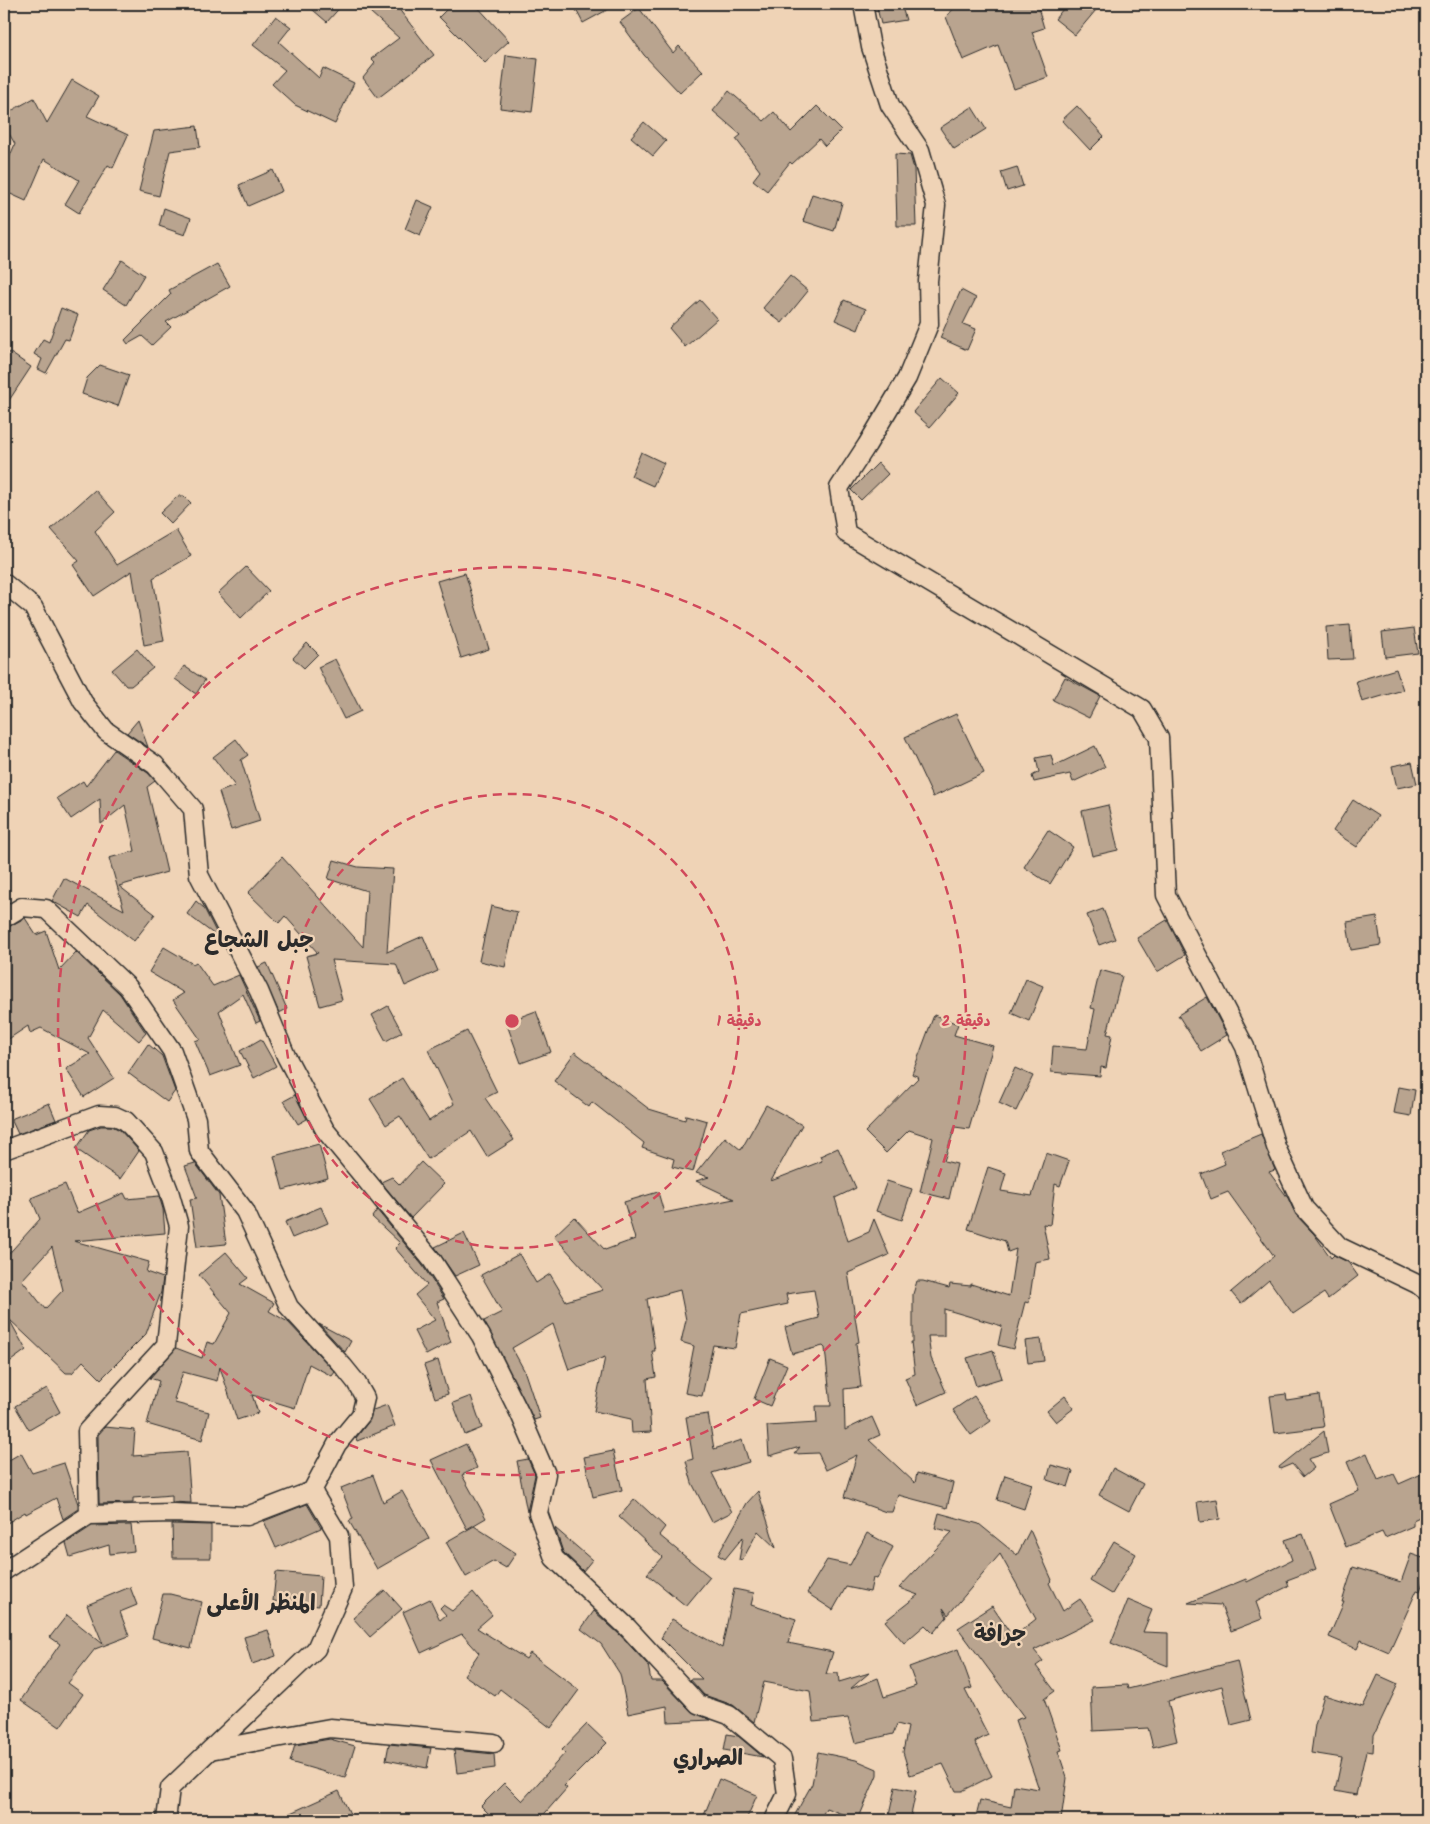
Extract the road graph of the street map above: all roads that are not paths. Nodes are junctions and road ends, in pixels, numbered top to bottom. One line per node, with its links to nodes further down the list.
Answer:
1 (863, 4): 5 (street)
2 (4, 583): 12 (street)
3 (4, 918): 6 (street)
4 (4, 1150): 7 (street)
5 (1426, 1291)
6 (312, 1491): 7 (street); 10 (street)
7 (89, 1515): 8 (street)
8 (4, 1571)
9 (494, 1743): 10 (street)
10 (210, 1750): 11 (street)
11 (166, 1820)
12 (774, 1820)

